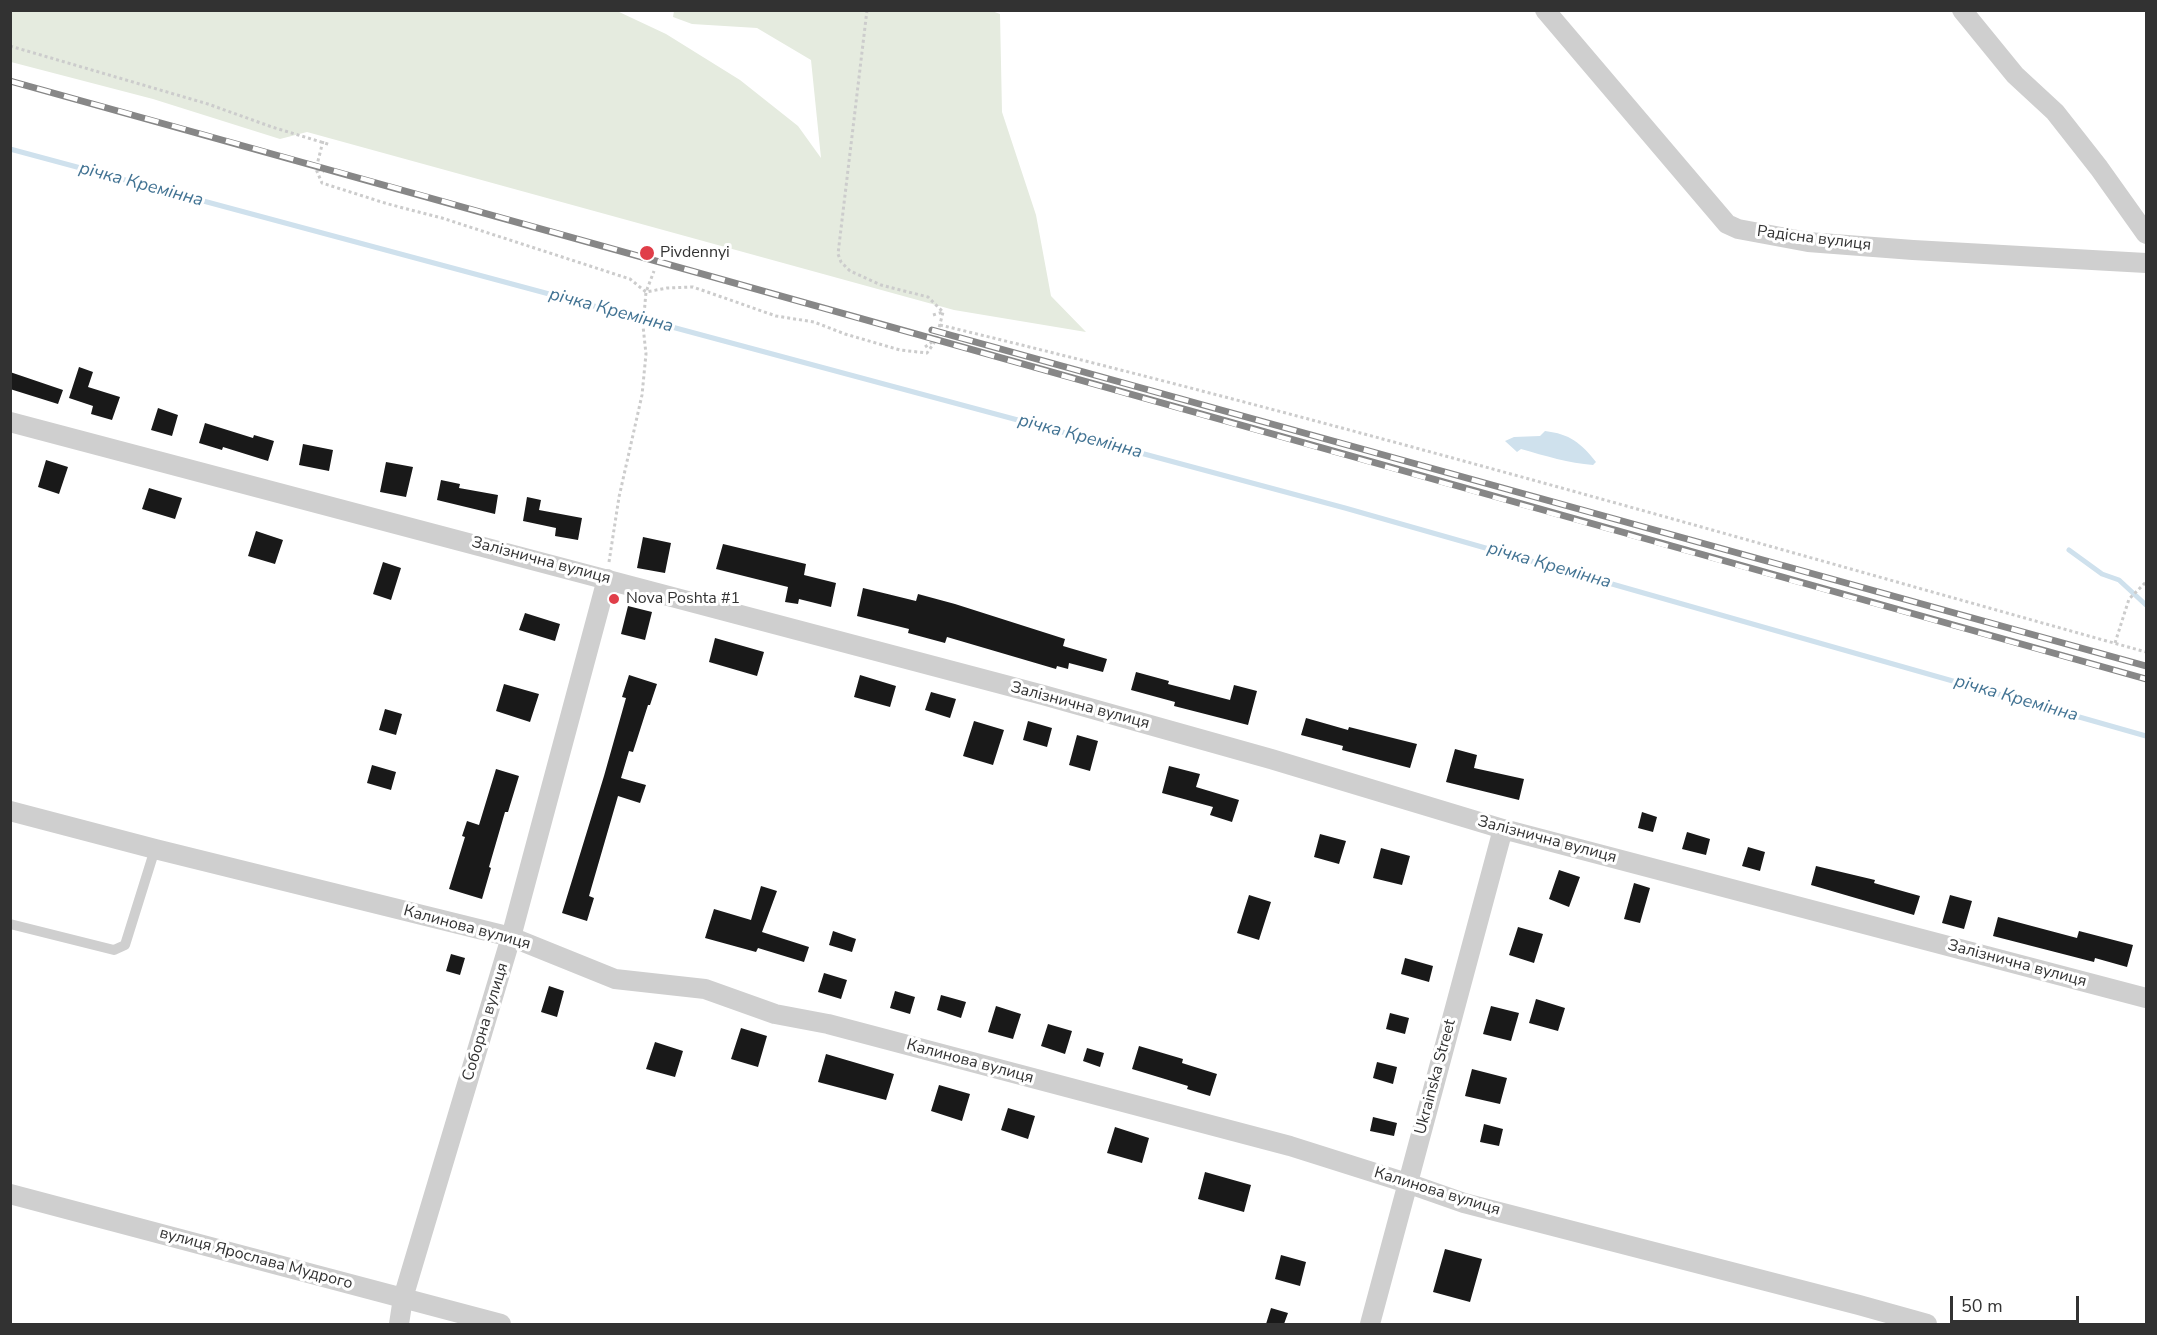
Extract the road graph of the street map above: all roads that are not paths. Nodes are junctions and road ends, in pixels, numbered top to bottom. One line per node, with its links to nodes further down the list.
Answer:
1 (1545, 10): 4 (street, Радісна вулиця)
2 (1962, 10): 3 (street)
3 (2146, 234)
4 (2146, 263)
5 (10, 422): 6 (street, Залізнична вулиця)
6 (607, 579): 8 (street, Залізнична вулиця); 11 (street, Соборна вулиця)
7 (10, 811): 9 (street, Калинова вулиця)
8 (1503, 829): 12 (street, Залізнична вулиця); 13 (street, Ukrainska Street)
9 (155, 849): 10 (lane); 11 (street, Калинова вулиця)
10 (10, 924)
11 (511, 937): 13 (street, Калинова вулиця); 15 (street, Соборна вулиця)
12 (2146, 998)
13 (1407, 1183): 18 (street, Ukrainska Street); 19 (street, Калинова вулиця)
14 (10, 1194): 15 (street, вулиця Ярослава Мудрого)
15 (403, 1298): 16 (street, Соборна вулиця); 17 (street, вулиця Ярослава Мудрого)
16 (399, 1324)
17 (501, 1324)
18 (1370, 1324)
19 (1927, 1324)

